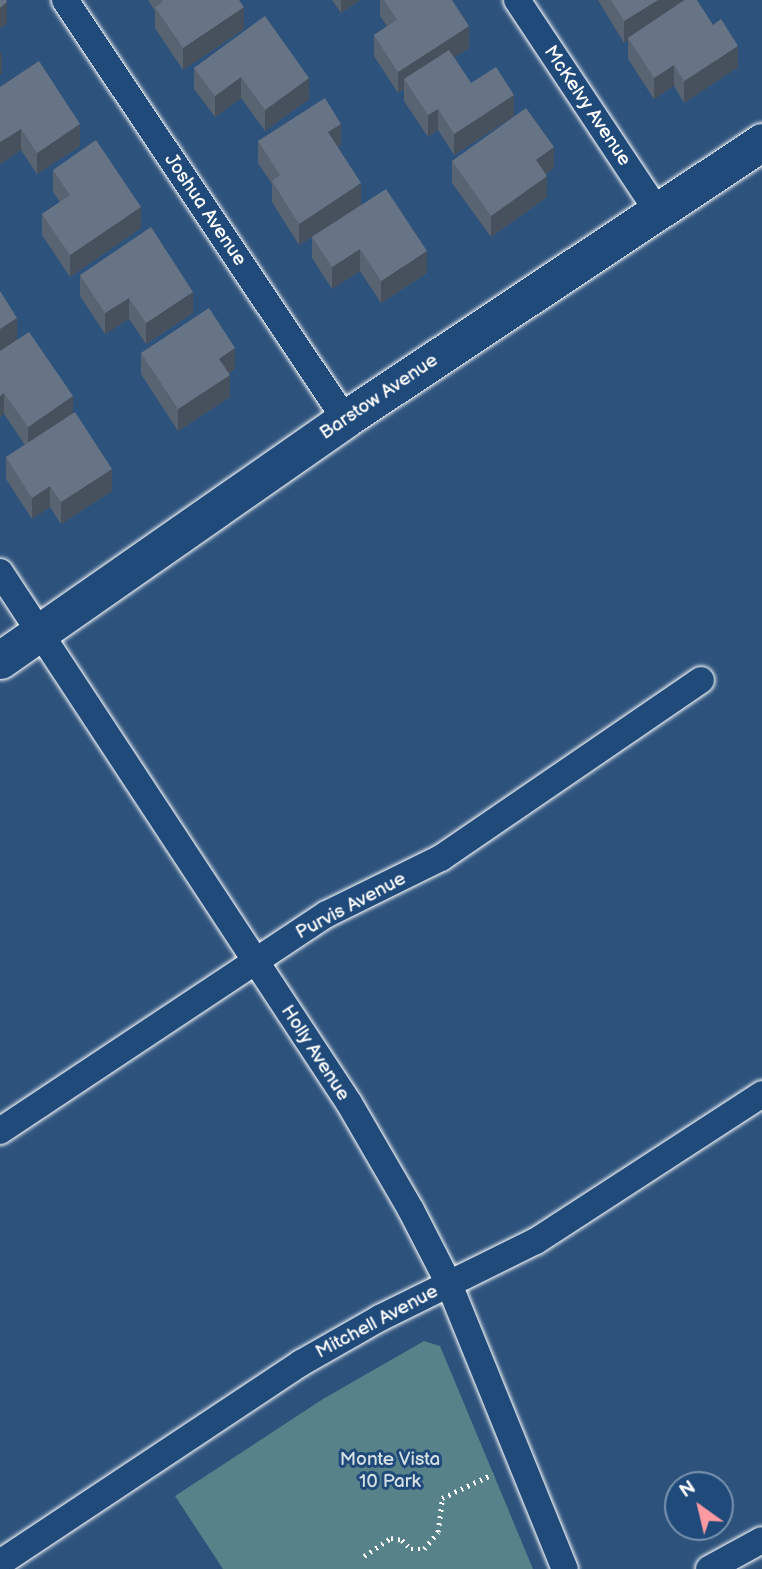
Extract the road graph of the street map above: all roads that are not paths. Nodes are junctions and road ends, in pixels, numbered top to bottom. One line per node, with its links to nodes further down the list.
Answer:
1 (65, 0): 5 (street, Joshua Avenue)
2 (517, 0): 4 (street, McKelvy Avenue)
3 (762, 142): 4 (street, Barstow Avenue)
4 (657, 211): 5 (street, Barstow Avenue)
5 (345, 419): 7 (street, Barstow Avenue)
6 (0, 572): 7 (street, Holly Avenue)
7 (39, 634): 8 (street, Barstow Avenue); 10 (street, Holly Avenue)
8 (0, 660)
9 (701, 680): 10 (street, Purvis Avenue)
10 (254, 961): 12 (street, Purvis Avenue); 13 (street, Holly Avenue)
11 (762, 1094): 13 (street, Mitchell Avenue)
12 (0, 1131)
13 (449, 1284): 15 (street, Mitchell Avenue); 16 (street, Holly Avenue)
14 (762, 1540): 17 (street)
15 (0, 1563)
16 (565, 1569)
17 (709, 1569)

